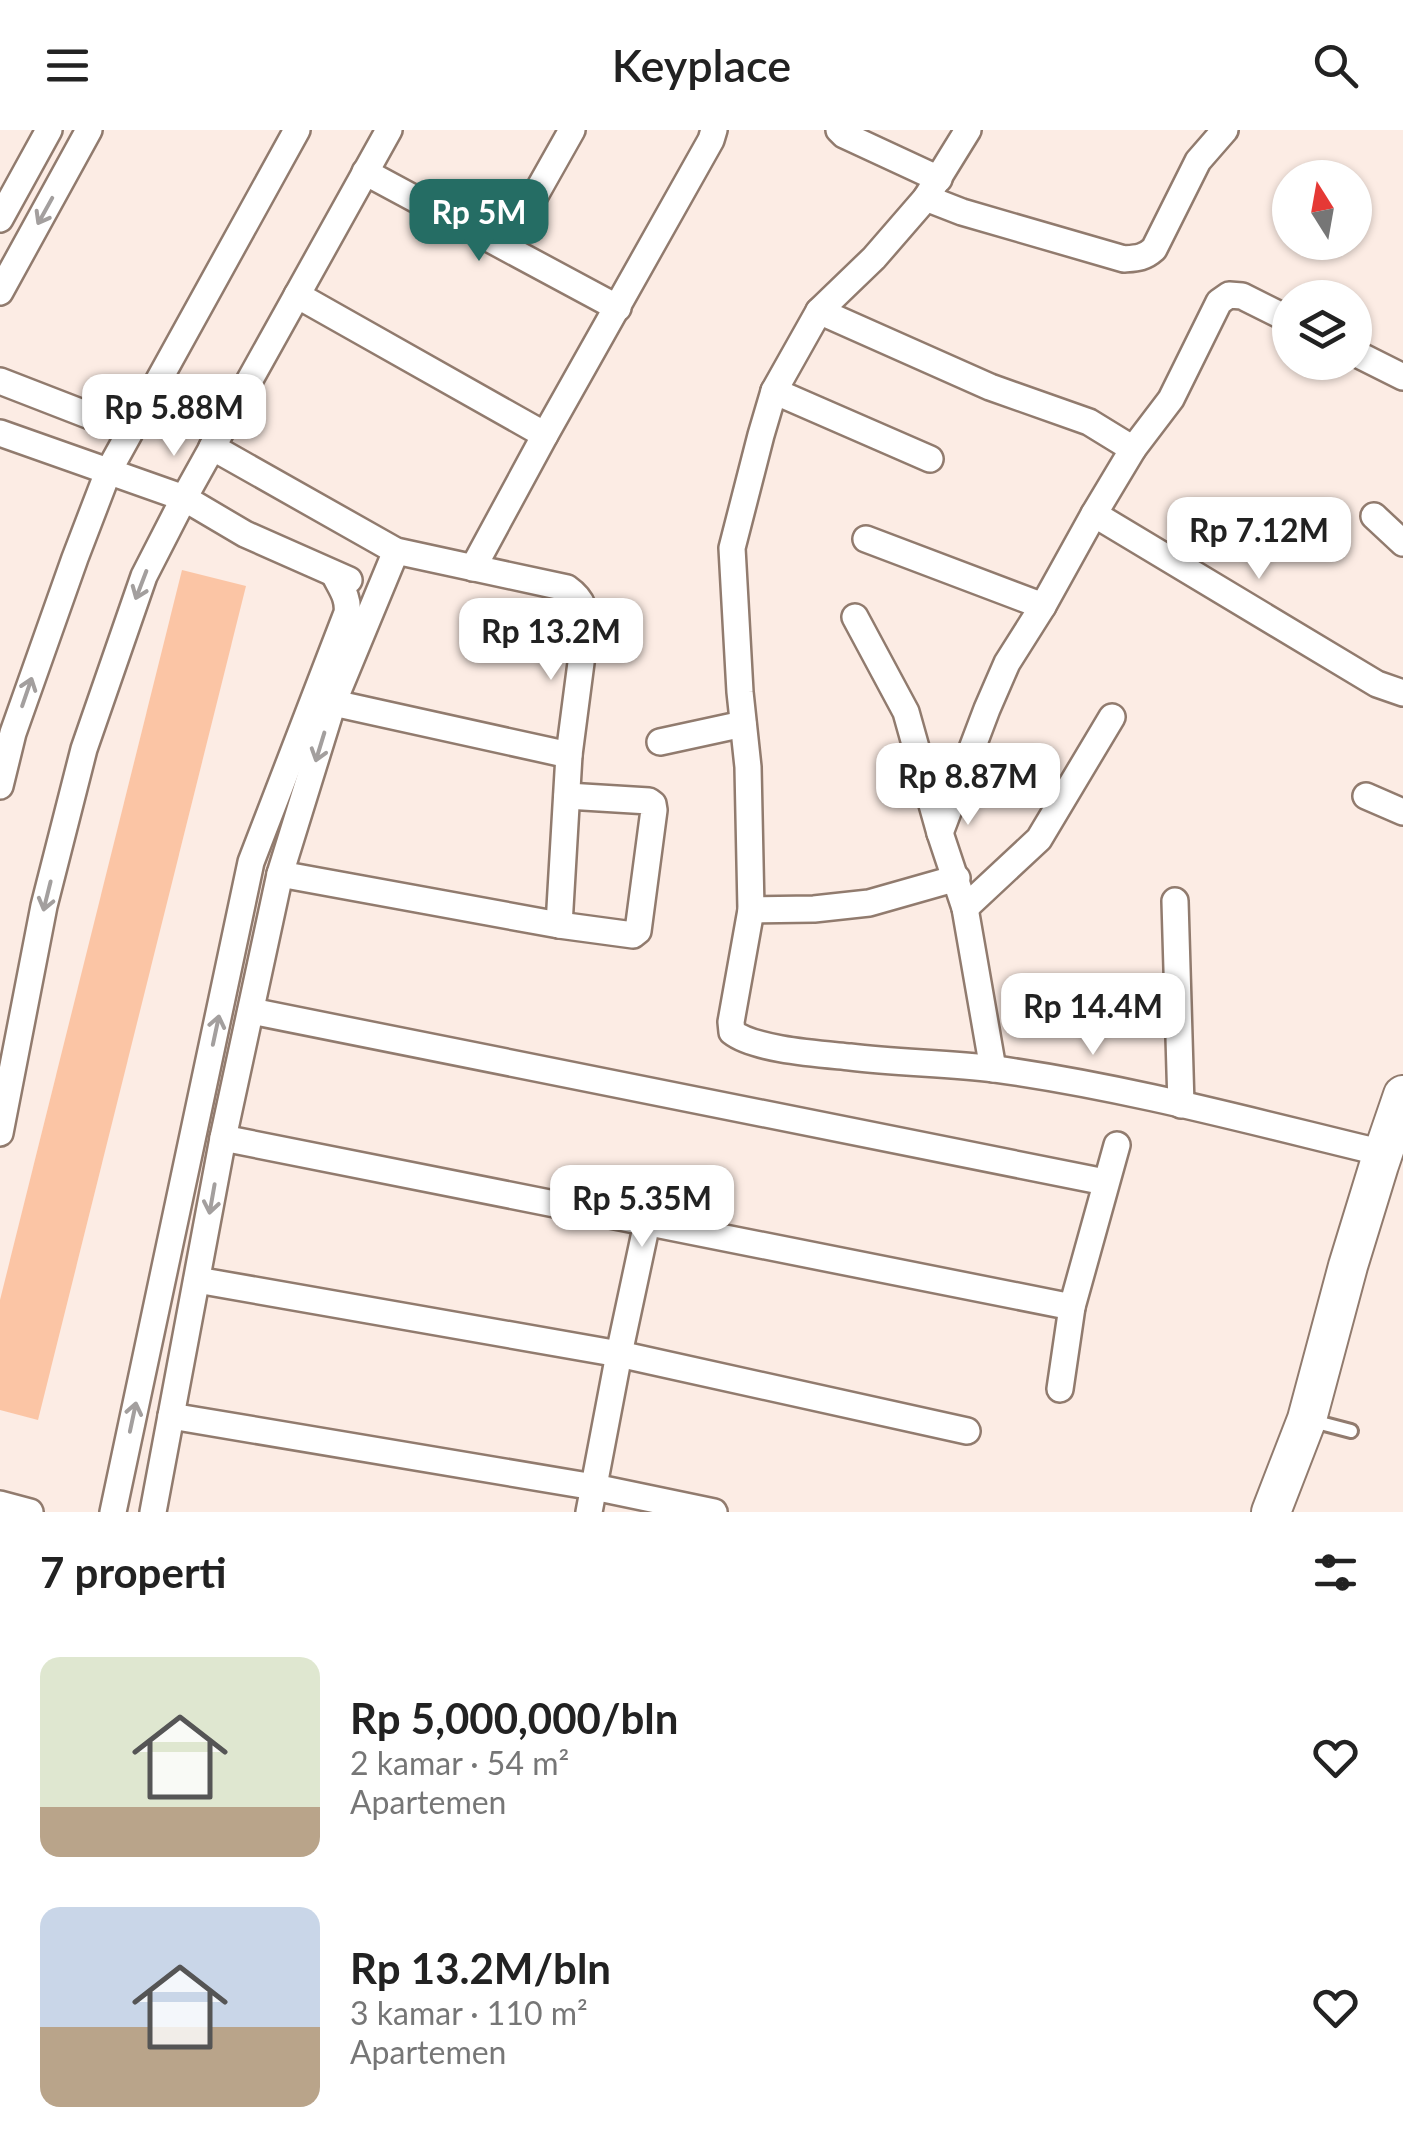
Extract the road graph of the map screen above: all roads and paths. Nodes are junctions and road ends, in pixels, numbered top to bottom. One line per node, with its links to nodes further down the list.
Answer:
1 (49, 130): 12 (street)
2 (90, 130): 14 (street, one-way to 14)
3 (297, 130): 23 (street)
4 (389, 130): 10 (street)
5 (572, 130): 13 (street)
6 (714, 130): 16 (street)
7 (838, 130): 11 (street)
8 (968, 130): 11 (street)
9 (1225, 130): 11 (street)
10 (365, 172): 13 (street); 15 (street)
11 (933, 188): 18 (street)
12 (0, 219)
13 (506, 247): 16 (street)
14 (0, 292)
15 (296, 295): 25 (street); 26 (street)
16 (618, 308): 25 (street)
17 (1272, 311): 27 (street)
18 (820, 312): 22 (street); 27 (street)
19 (1372, 362): 20 (street)
20 (1403, 378)
21 (0, 382): 23 (street)
22 (774, 391): 28 (street); 45 (street)
23 (130, 431): 29 (street)
24 (0, 433): 29 (street)
25 (545, 435): 36 (street)
26 (212, 448): 30 (street); 35 (street)
27 (1134, 450): 31 (street)
28 (930, 459)
29 (108, 472): 30 (street); 48 (street, one-way to 29)
30 (174, 494): 37 (street); 65 (street, one-way to 65)
31 (1094, 514): 39 (street); 42 (street)
32 (1374, 516): 34 (street)
33 (866, 540): 39 (street)
34 (1403, 543)
35 (396, 551): 36 (street); 38 (street)
36 (473, 568): 47 (street)
37 (334, 576): 38 (street); 41 (street)
38 (379, 590): 41 (street)
39 (1044, 606): 52 (street)
40 (855, 617): 52 (street)
41 (351, 633): 43 (street)
42 (1403, 693)
43 (324, 701): 47 (street); 53 (street, one-way to 53); 61 (street, one-way to 43)
44 (1112, 718): 56 (street)
45 (743, 724): 46 (street); 57 (street)
46 (660, 742)
47 (570, 755): 49 (street)
48 (0, 786)
49 (567, 796): 58 (street); 58 (street)
50 (1366, 796): 51 (street)
51 (1403, 812)
52 (940, 833): 54 (street)
53 (280, 874): 58 (street); 59 (street)
54 (956, 878): 56 (street); 57 (street)
55 (1174, 901): 64 (street)
56 (965, 908): 60 (street)
57 (751, 910): 60 (street)
58 (559, 925)
59 (251, 1012): 62 (street); 69 (street)
60 (992, 1068): 64 (street)
61 (205, 1082): 62 (street); 82 (street, one-way to 61)
62 (234, 1088): 66 (street)
63 (1403, 1094): 68 (street)
64 (1181, 1105): 68 (street)
65 (0, 1133)
66 (223, 1138): 70 (street); 71 (street, one-way to 71)
67 (1117, 1145): 69 (street)
68 (1388, 1155): 76 (street)
69 (1105, 1182): 72 (street)
70 (647, 1223): 72 (street); 73 (street)
71 (197, 1280): 73 (street); 75 (street)
72 (1072, 1307): 74 (street)
73 (619, 1354): 78 (street); 79 (street)
74 (1060, 1389)
75 (171, 1416): 79 (street); 83 (street)
76 (1307, 1419): 77 (lane); 85 (street)
77 (1351, 1431)
78 (968, 1432)
79 (592, 1500): 84 (street)
80 (0, 1504): 81 (street)
81 (30, 1512)
82 (113, 1512)
83 (153, 1512)
84 (714, 1512)
85 (1270, 1512)

